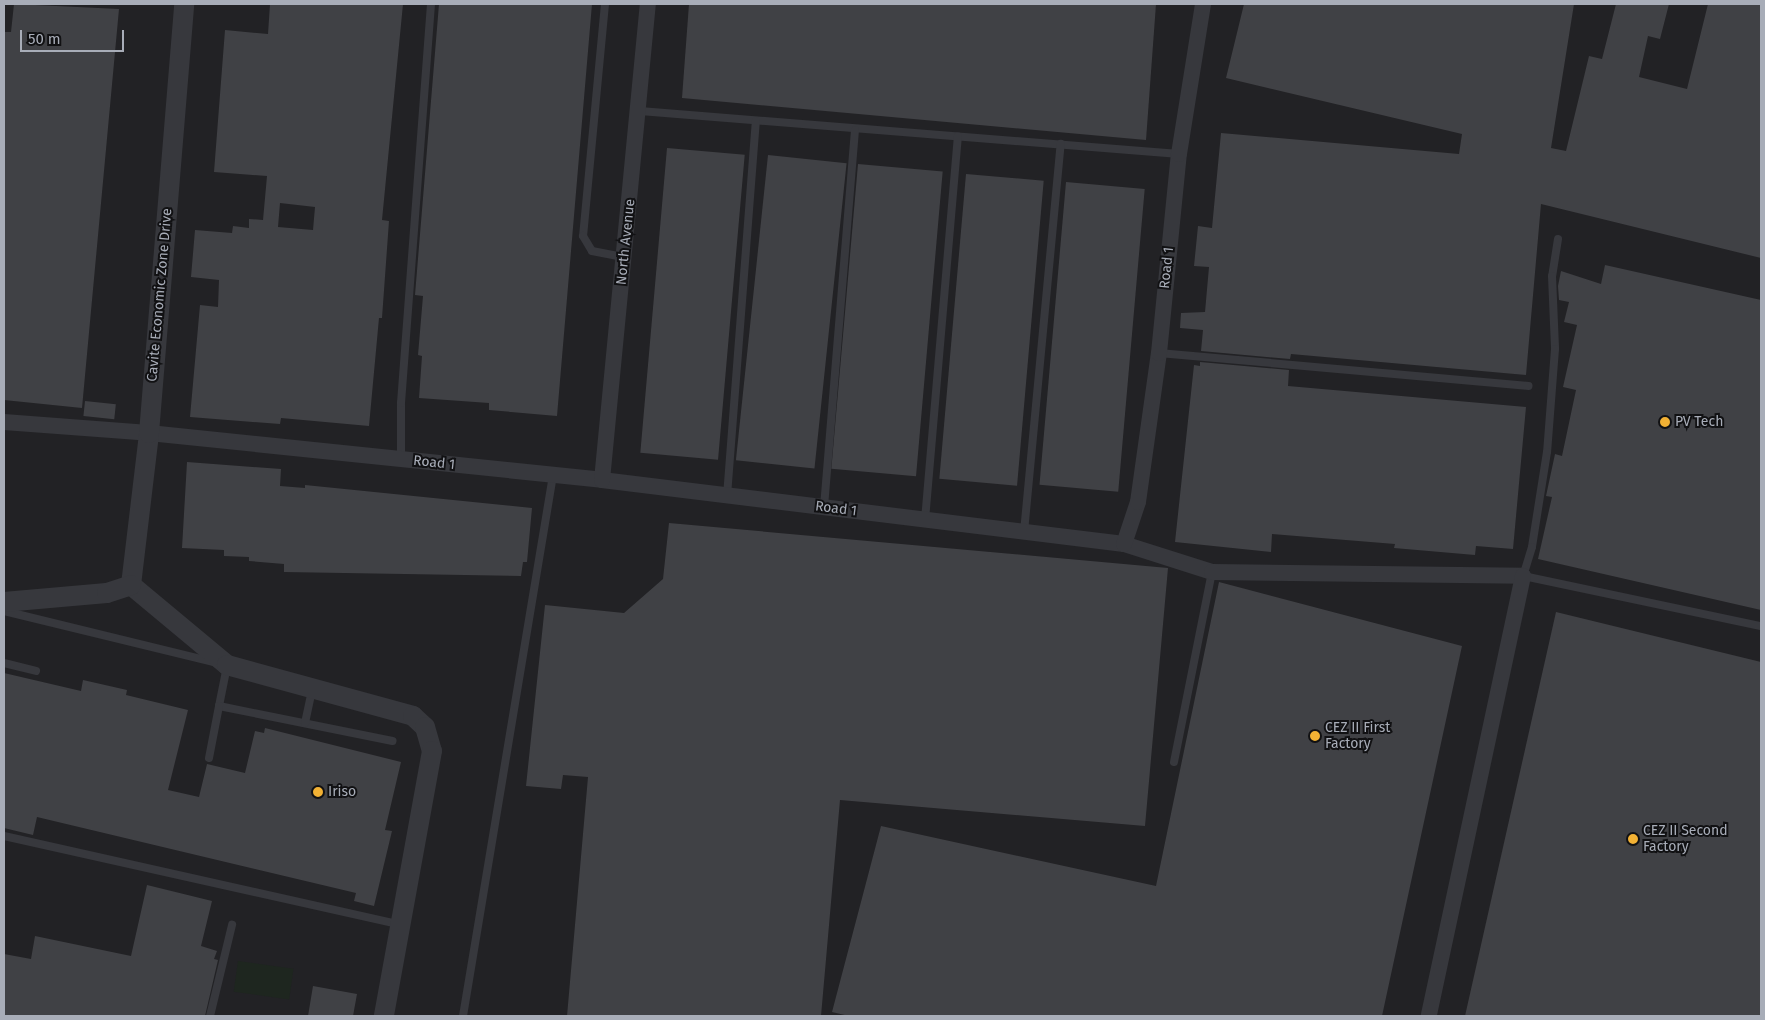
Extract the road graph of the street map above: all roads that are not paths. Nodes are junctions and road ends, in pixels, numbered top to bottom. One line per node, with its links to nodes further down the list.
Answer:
1 (184, 4): 17 (street, Cavite Economic Zone Drive)
2 (431, 4): 18 (lane)
3 (605, 4): 13 (lane)
4 (648, 4): 6 (street, North Avenue)
5 (1203, 4): 11 (street, Road 1)
6 (640, 111): 7 (lane); 13 (street, North Avenue)
7 (756, 120): 8 (lane); 21 (lane)
8 (855, 130): 9 (lane); 22 (lane)
9 (958, 136): 10 (lane); 23 (lane)
10 (1061, 144): 11 (lane); 24 (lane)
11 (1178, 154): 14 (street, Road 1)
12 (1558, 239): 27 (lane)
13 (625, 257): 20 (street, North Avenue)
14 (1159, 353): 15 (lane); 25 (street, Road 1)
15 (1529, 386)
16 (4, 422): 17 (street, Road 1)
17 (149, 433): 18 (street, Road 1); 28 (street, Cavite Economic Zone Drive)
18 (401, 459): 19 (street, Road 1)
19 (553, 475): 20 (street, Road 1); 46 (lane)
20 (602, 480): 21 (street, Road 1)
21 (727, 496): 22 (street, Road 1)
22 (824, 507): 23 (street, Road 1)
23 (925, 520): 24 (street, Road 1)
24 (1024, 532): 25 (street, Road 1)
25 (1124, 544): 26 (street)
26 (1212, 572): 27 (street); 40 (lane)
27 (1523, 576): 31 (lane); 47 (street)
28 (131, 585): 29 (street); 33 (street)
29 (4, 602)
30 (4, 611): 33 (lane)
31 (1761, 626)
32 (4, 663): 34 (lane)
33 (227, 665): 35 (street); 36 (lane)
34 (36, 671)
35 (312, 688): 37 (lane); 43 (street)
36 (219, 706): 37 (lane); 39 (lane)
37 (305, 723): 38 (lane)
38 (393, 741)
39 (209, 758)
40 (1174, 762)
41 (4, 836): 43 (lane)
42 (232, 925): 44 (lane)
43 (402, 925): 45 (street)
44 (210, 1016)
45 (384, 1016)
46 (463, 1016)
47 (1429, 1016)

